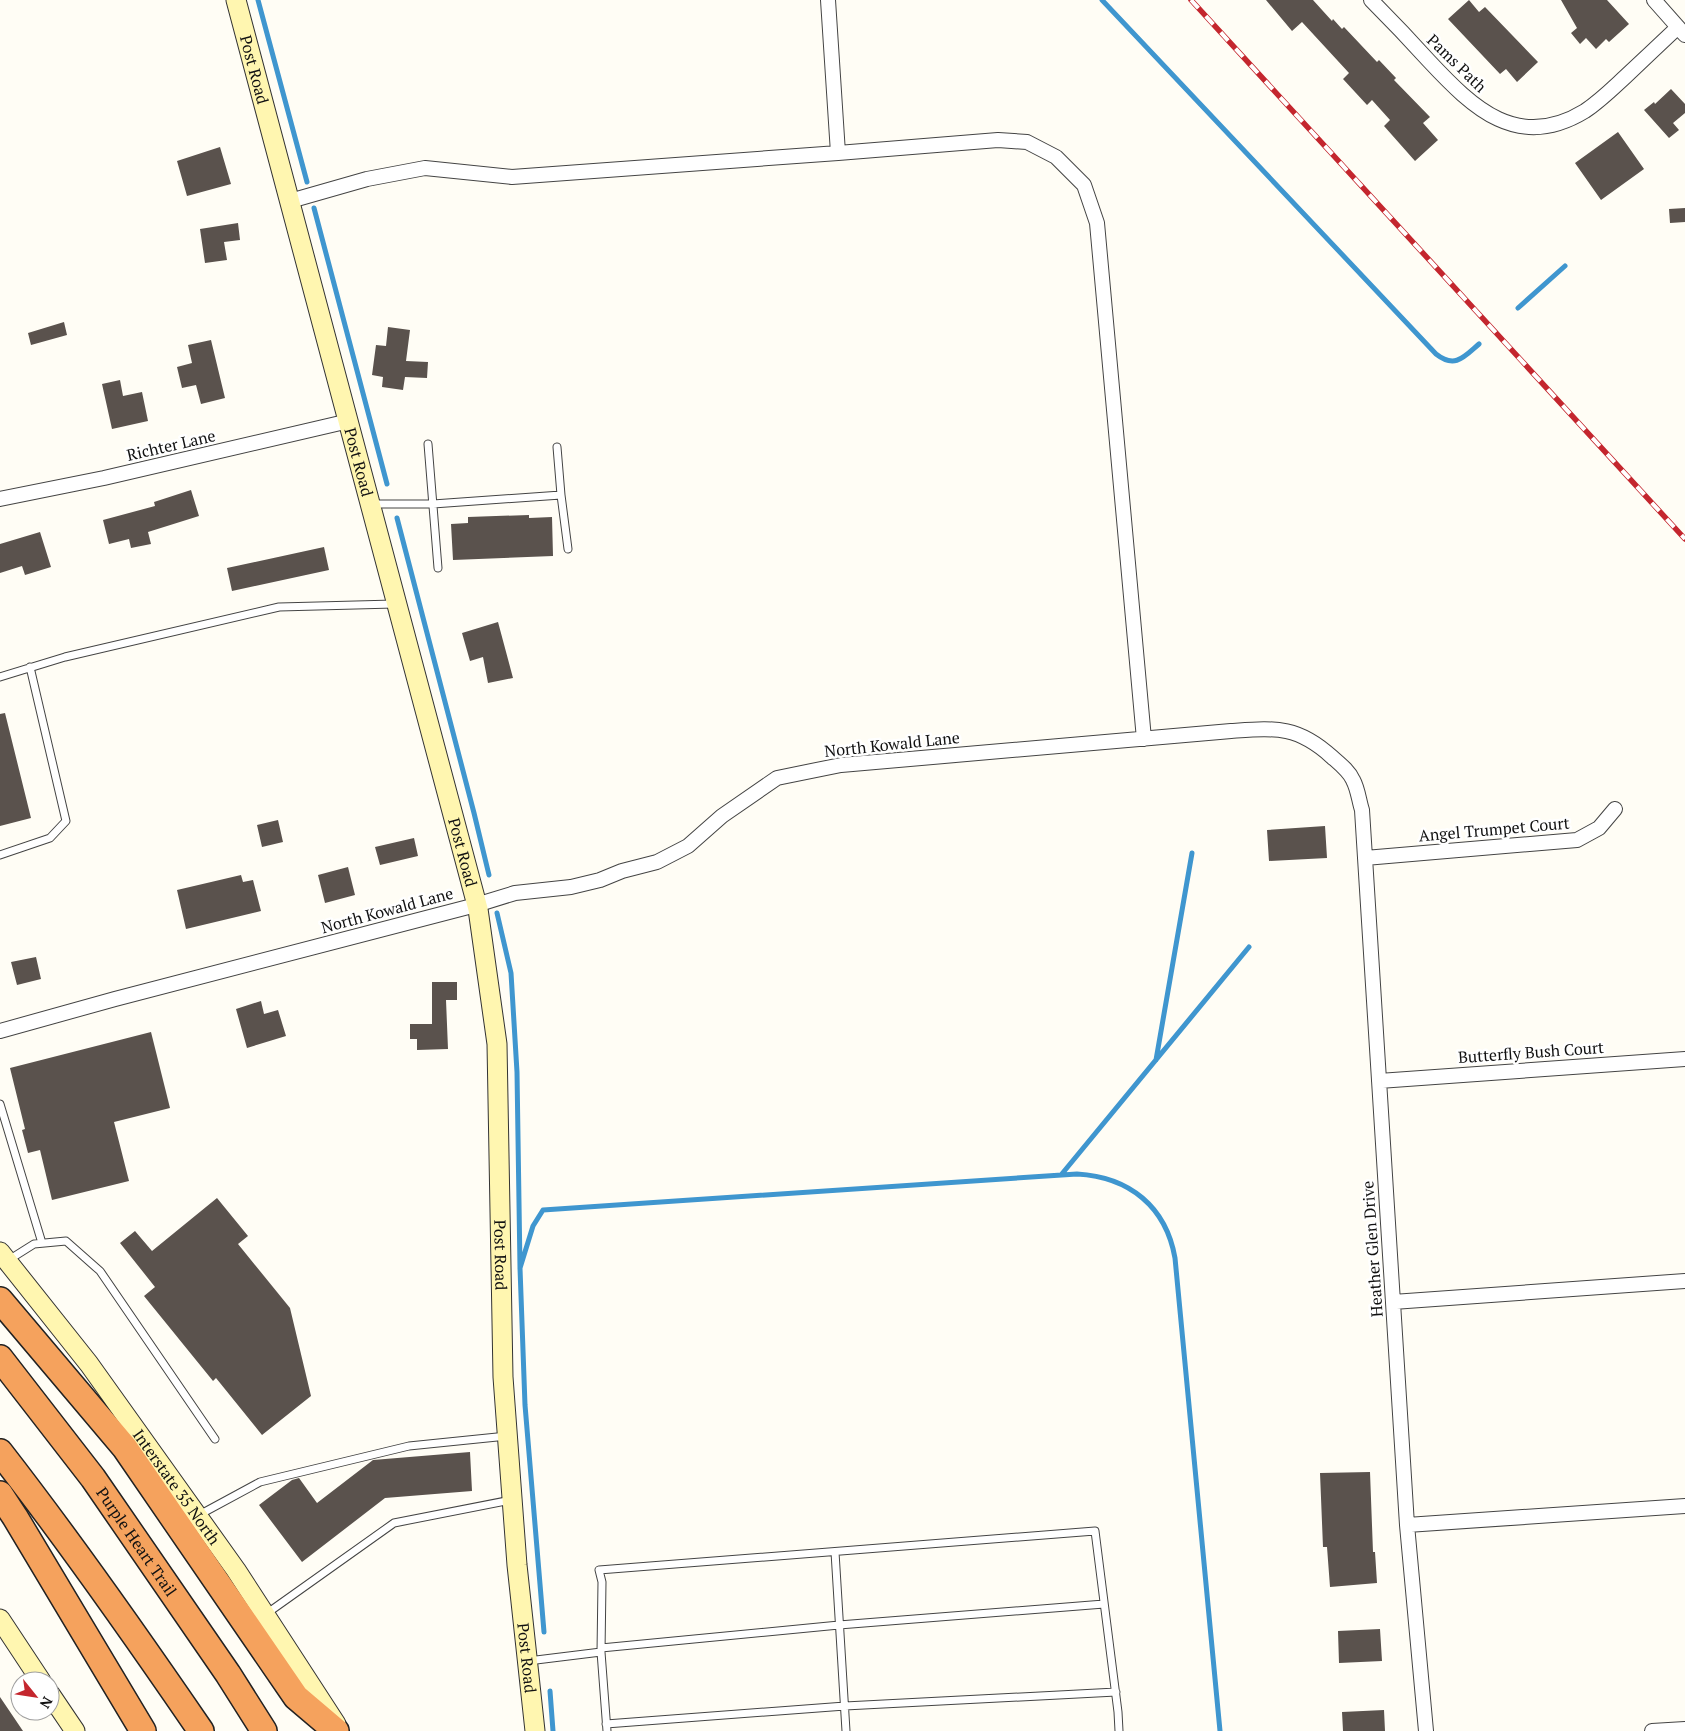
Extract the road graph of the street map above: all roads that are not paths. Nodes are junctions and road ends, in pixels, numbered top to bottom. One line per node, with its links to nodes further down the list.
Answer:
1 (236, 0): 7 (street, Post Road)
2 (828, 0): 6 (street)
3 (1372, 0): 5 (street, Pams Path)
4 (1654, 0): 5 (street)
5 (1681, 31)
6 (838, 152): 7 (street); 20 (street)
7 (290, 201): 8 (street, Post Road)
8 (349, 421): 12 (street, Richter Lane); 13 (street, Post Road)
9 (428, 444): 14 (lane)
10 (557, 447): 11 (lane)
11 (561, 495): 14 (lane); 15 (lane)
12 (0, 499)
13 (371, 504): 14 (lane); 17 (street, Post Road)
14 (433, 504): 16 (lane)
15 (568, 549)
16 (438, 568)
17 (397, 603): 18 (lane); 25 (street, Post Road)
18 (30, 668): 19 (lane); 23 (lane)
19 (0, 677)
20 (1144, 739): 21 (street, North Kowald Lane); 25 (street, North Kowald Lane)
21 (1345, 768): 24 (street, Heather Glen Drive)
22 (1615, 809): 24 (street, Angel Trumpet Court)
23 (0, 855)
24 (1365, 858): 28 (street, Heather Glen Drive)
25 (476, 905): 26 (street, North Kowald Lane); 36 (street, Post Road)
26 (0, 1031)
27 (1685, 1059): 28 (street, Butterfly Bush Court)
28 (1379, 1081): 34 (street, Heather Glen Drive)
29 (0, 1104): 30 (lane)
30 (42, 1243): 31 (lane); 37 (lane)
31 (4, 1256): 42 (street, Interstate 35 North)
32 (1685, 1281): 34 (street)
33 (0, 1300): 61 (highway)
34 (1393, 1302): 43 (street, Heather Glen Drive)
35 (0, 1358): 60 (highway, Purple Heart Trail)
36 (508, 1436): 40 (street, Post Road); 42 (lane)
37 (215, 1439)
38 (0, 1452): 59 (highway)
39 (0, 1494): 58 (highway)
40 (512, 1500): 46 (lane); 50 (street, Post Road)
41 (1685, 1506): 43 (street)
42 (197, 1516): 46 (street, Interstate 35 North)
43 (1407, 1525): 66 (street, Heather Glen Drive)
44 (835, 1552): 45 (lane); 48 (lane); 49 (lane)
45 (1104, 1604): 48 (lane); 52 (lane)
46 (265, 1614): 62 (street, Interstate 35 North)
47 (0, 1619): 51 (street)
48 (839, 1624): 49 (lane); 53 (lane)
49 (601, 1650): 50 (lane); 55 (lane)
50 (528, 1661): 63 (street, Post Road)
51 (34, 1671)
52 (1116, 1692): 53 (lane); 65 (lane)
53 (845, 1706): 55 (lane); 64 (lane)
54 (60, 1709): 57 (street)
55 (607, 1727)
56 (1685, 1729): 67 (street)
57 (75, 1731)
58 (143, 1731)
59 (201, 1731)
60 (264, 1731)
61 (336, 1731)
62 (340, 1731)
63 (535, 1731)
64 (846, 1731)
65 (1119, 1731)
66 (1426, 1731)
67 (1652, 1731)

